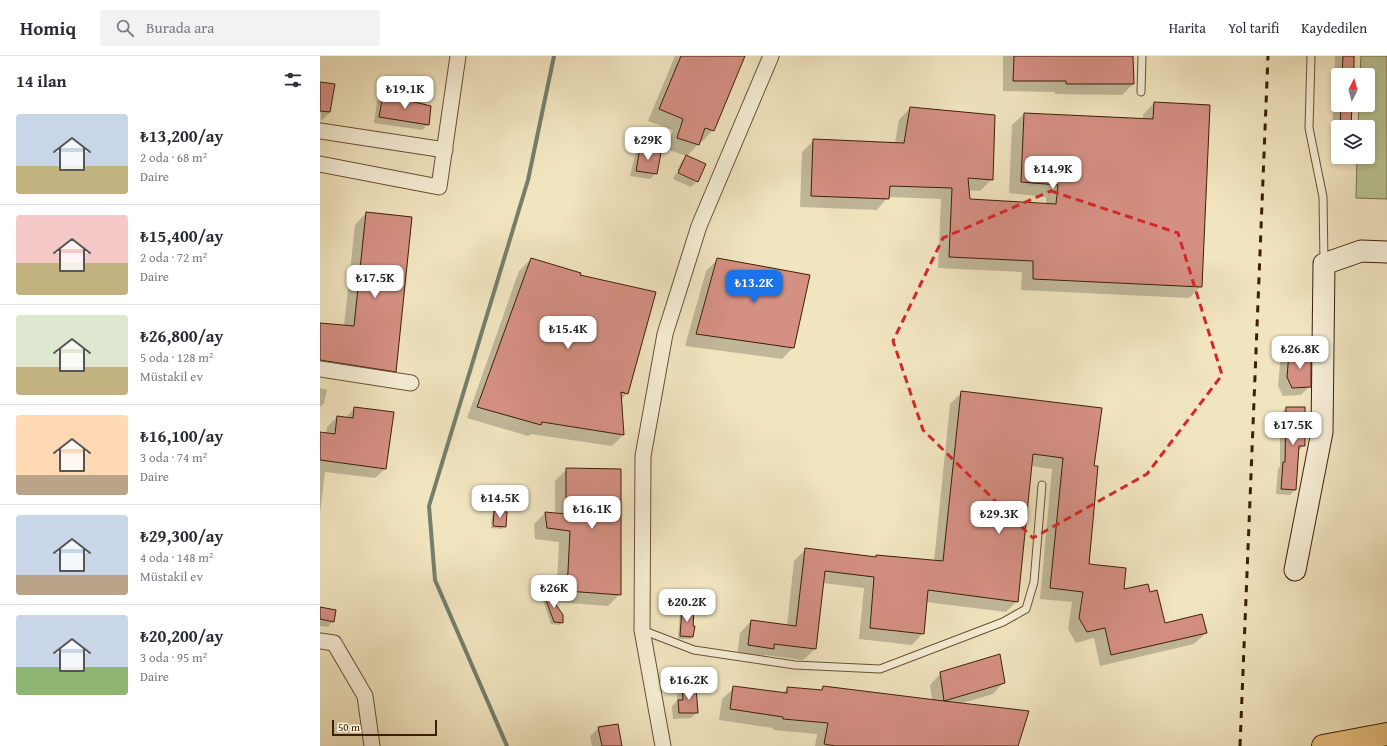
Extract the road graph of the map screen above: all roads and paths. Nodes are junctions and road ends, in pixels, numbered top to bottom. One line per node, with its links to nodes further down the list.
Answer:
1 (458, 56): 7 (street)
2 (771, 56): 15 (street)
3 (1142, 56): 5 (lane)
4 (1311, 56): 10 (lane)
5 (1141, 92)
6 (320, 131): 7 (street)
7 (445, 150): 8 (street)
8 (320, 164)
9 (1387, 252): 10 (street)
10 (1324, 264): 14 (street)
11 (320, 369): 12 (street)
12 (411, 383)
13 (1042, 485): 15 (lane)
14 (1295, 570)
15 (642, 630): 19 (street)
16 (320, 641): 18 (street)
17 (1387, 734): 20 (highway)
18 (372, 746)
19 (663, 746)
20 (1323, 746)

